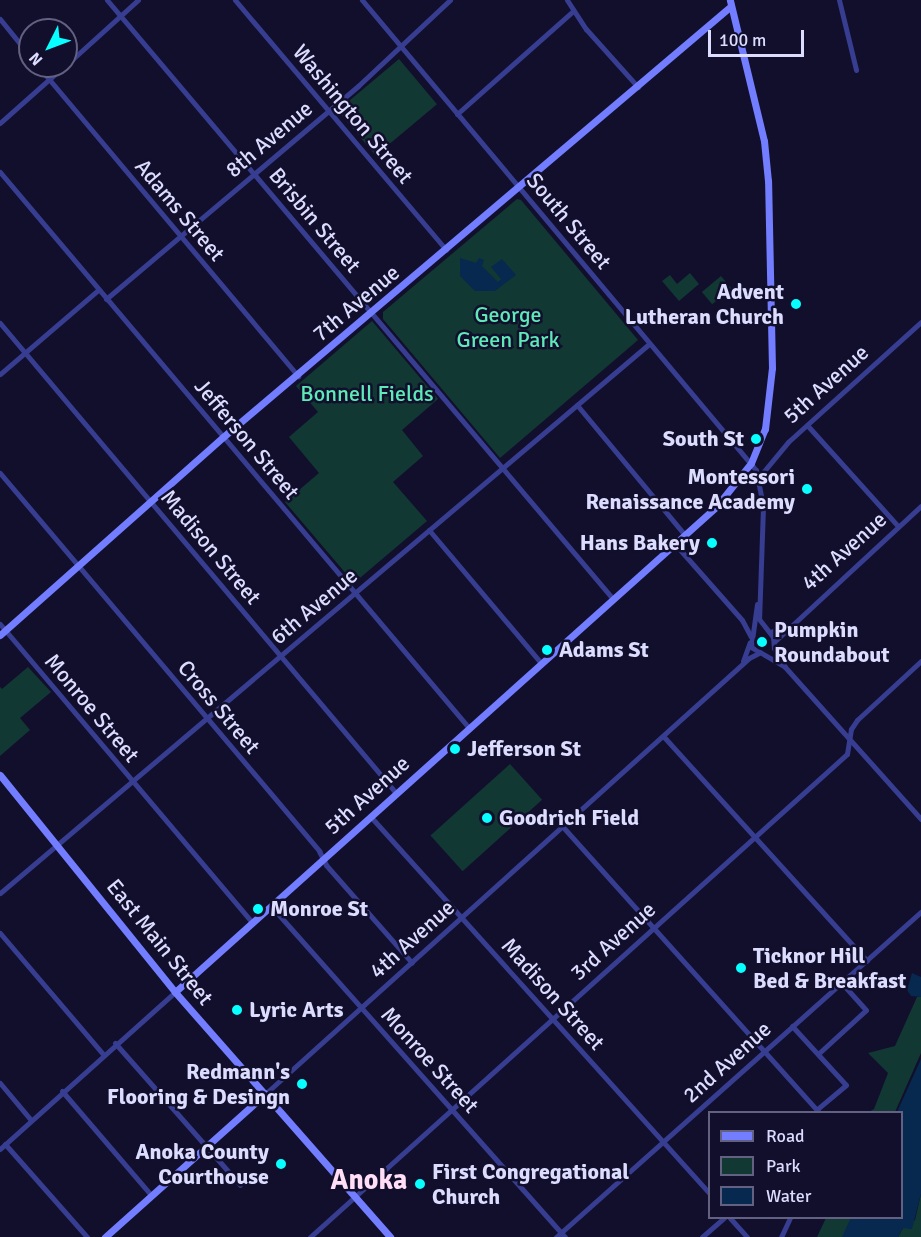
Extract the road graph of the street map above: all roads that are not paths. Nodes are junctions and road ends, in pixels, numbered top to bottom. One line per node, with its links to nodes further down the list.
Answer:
1 (107, 0): 10 (street, Brisbin Street)
2 (138, 0): 10 (street)
3 (235, 0): 18 (street, Washington Street)
4 (362, 0): 13 (street, South Street)
5 (450, 0): 13 (street, 8th Avenue)
6 (567, 0): 9 (street)
7 (839, 0): 15 (street)
8 (732, 2): 17 (main road, 7th Avenue); 38 (main road, 5th Avenue)
9 (573, 11): 17 (street); 19 (street)
10 (121, 16): 14 (street); 22 (street, Brisbin Street)
11 (0, 20): 12 (street)
12 (18, 42)
13 (402, 47): 18 (street, 8th Avenue); 19 (street, South Street)
14 (78, 54)
15 (856, 70)
16 (49, 80): 20 (street); 24 (street, Adams Street)
17 (638, 87): 23 (main road, 7th Avenue)
18 (329, 110): 22 (street, 8th Avenue); 25 (street, Washington Street)
19 (457, 114): 23 (street, South Street)
20 (0, 123)
21 (0, 172): 26 (street, Jefferson Street)
22 (255, 174): 24 (street, 8th Avenue); 28 (street, Brisbin Street)
23 (520, 188): 25 (main road, 7th Avenue); 31 (street, South Street)
24 (180, 235): 27 (street, 8th Avenue); 34 (street, Adams Street)
25 (446, 250): 28 (main road, 7th Avenue)
26 (99, 290): 27 (street, Jefferson Street); 32 (street)
27 (106, 299): 37 (street, Jefferson Street)
28 (372, 313): 34 (main road, 7th Avenue); 39 (street, Brisbin Street)
29 (921, 322): 36 (street, 5th Avenue)
30 (0, 323): 32 (street, Madison Street)
31 (649, 344): 35 (street, 6th Avenue); 38 (street, South Street)
32 (25, 353): 33 (street); 42 (street, Madison Street)
33 (0, 374)
34 (298, 376): 37 (main road, 7th Avenue)
35 (577, 405): 39 (street, 6th Avenue); 46 (street)
36 (807, 425): 41 (street, 5th Avenue); 44 (street)
37 (223, 437): 42 (main road, 7th Avenue); 49 (street, Jefferson Street)
38 (751, 463): 41 (street, South Street); 46 (main road, 5th Avenue)
39 (502, 467): 45 (street, 6th Avenue); 50 (street, Brisbin Street)
40 (0, 473): 48 (street, Cross Street)
41 (760, 476): 51 (street, 4th Avenue)
42 (150, 500): 48 (main road, 7th Avenue); 58 (street, Madison Street)
43 (921, 506): 44 (street, 4th Avenue)
44 (898, 526): 52 (street, 4th Avenue)
45 (429, 530): 49 (street, 6th Avenue); 60 (street)
46 (686, 534): 47 (main road, 5th Avenue)
47 (675, 544): 50 (main road, 5th Avenue); 55 (street)
48 (78, 564): 53 (main road, 7th Avenue); 63 (street, Cross Street)
49 (354, 593): 58 (street, 6th Avenue); 64 (street, Jefferson Street)
50 (613, 599): 60 (main road, 5th Avenue)
51 (758, 603): 54 (street); 55 (street, 4th Avenue)
52 (791, 623): 54 (street, 4th Avenue); 56 (street, 4th Avenue)
53 (2, 630): 68 (street, Monroe Street)
54 (768, 631): 55 (street); 56 (street)
55 (751, 637): 57 (street); 61 (street, 4th Avenue)
56 (773, 644): 57 (street); 62 (street)
57 (761, 653): 61 (street, 4th Avenue); 62 (street)
58 (280, 656): 63 (street, 6th Avenue); 69 (street, Madison Street)
59 (921, 661): 66 (street, 3rd Avenue)
60 (541, 663): 64 (main road, 5th Avenue)
61 (741, 666): 65 (street, 4th Avenue)
62 (785, 667): 66 (street)
63 (207, 718): 68 (street, 6th Avenue); 75 (street, Cross Street)
64 (469, 728): 69 (main road, 5th Avenue)
65 (664, 737): 72 (street, 4th Avenue); 73 (street)
66 (850, 740): 71 (street); 73 (street, 3rd Avenue)
67 (0, 775): 74 (main road, East Main Street)
68 (133, 781): 74 (street, 6th Avenue); 80 (street, Monroe Street)
69 (396, 793): 70 (main road, 5th Avenue)
70 (370, 816): 75 (main road, 5th Avenue); 79 (street, Madison Street)
71 (921, 819)
72 (563, 827): 79 (street, 4th Avenue); 81 (street)
73 (754, 837): 81 (street, 3rd Avenue); 83 (street)
74 (57, 844): 76 (street, 6th Avenue); 86 (main road, East Main Street)
75 (323, 859): 77 (main road, 5th Avenue); 84 (street, Cross Street)
76 (0, 893)
77 (270, 906): 80 (main road, 5th Avenue); 87 (street, Monroe Street)
78 (921, 912): 83 (street, 2nd Avenue)
79 (462, 918): 84 (street, 4th Avenue); 88 (street, Madison Street)
80 (252, 922): 86 (main road, 5th Avenue)
81 (653, 928): 88 (street, 3rd Avenue); 91 (street)
82 (0, 933): 92 (street)
83 (867, 961): 85 (street, 2nd Avenue)
84 (412, 963): 87 (street, 4th Avenue)
85 (841, 982): 89 (street, 2nd Avenue); 93 (street)
86 (175, 992): 90 (street, 5th Avenue); 96 (main road, East Main Street)
87 (362, 1008): 96 (street, 4th Avenue); 97 (street, Monroe Street)
88 (553, 1018): 97 (street, 3rd Avenue); 100 (street, Madison Street)
89 (792, 1026): 91 (street, 2nd Avenue); 93 (street)
90 (115, 1043): 92 (street, 5th Avenue); 102 (street)
91 (765, 1050): 98 (street); 100 (street, 2nd Avenue)
92 (103, 1054): 95 (street, 5th Avenue)
93 (818, 1054): 98 (street)
94 (0, 1083): 99 (street)
95 (62, 1091): 99 (street, 5th Avenue); 105 (street)
96 (265, 1094): 102 (main road, 4th Avenue); 106 (main road, East Main Street)
97 (452, 1110): 106 (street, 3rd Avenue); 110 (street, Monroe Street)
98 (818, 1111)
99 (31, 1120): 101 (street, 5th Avenue)
100 (663, 1142): 104 (street, Madison Street); 110 (street, 2nd Avenue)
101 (2, 1146): 111 (street)
102 (206, 1146): 103 (street); 105 (main road, 4th Avenue)
103 (240, 1185)
104 (708, 1192)
105 (152, 1196): 112 (main road, 4th Avenue)
106 (354, 1197): 113 (street, 3rd Avenue); 114 (main road, East Main Street)
107 (723, 1219): 115 (street)
108 (731, 1219): 116 (street)
109 (790, 1219): 117 (street)
110 (561, 1236)
111 (87, 1237)
112 (105, 1237)
113 (310, 1237)
114 (390, 1237)
115 (702, 1237)
116 (747, 1237)
117 (781, 1237)

